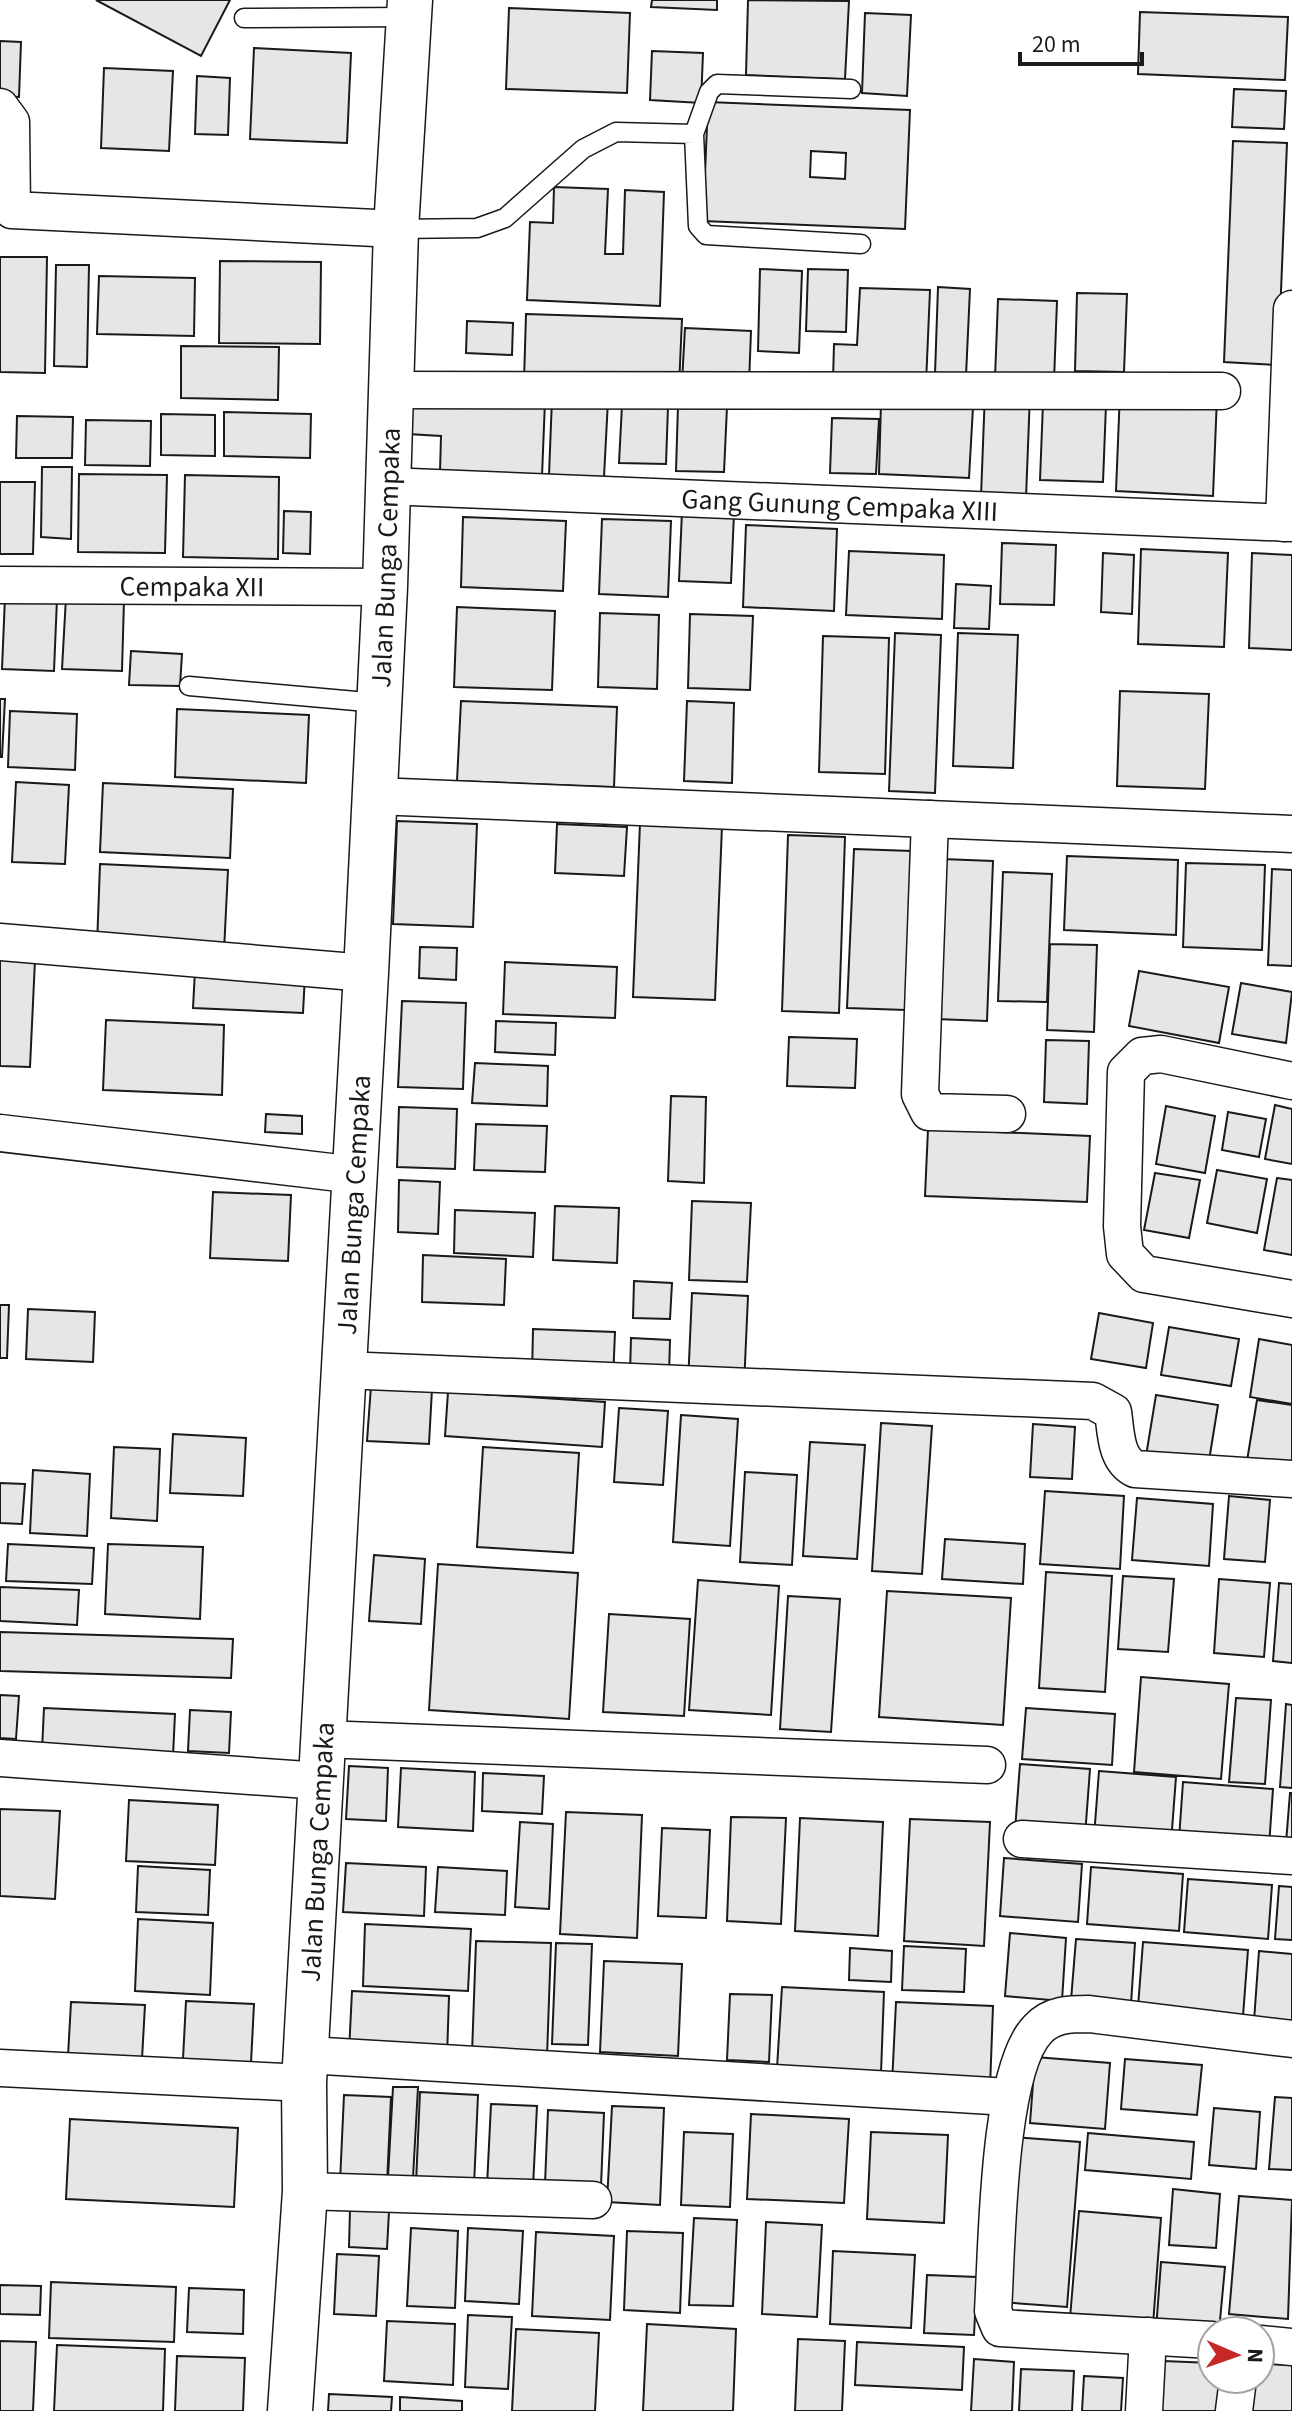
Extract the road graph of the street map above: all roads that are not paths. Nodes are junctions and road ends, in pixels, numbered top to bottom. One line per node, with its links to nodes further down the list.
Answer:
1 (410, 9): 2 (lane); 7 (street, Jalan Bunga Cempaka)
2 (244, 18)
3 (851, 89): 5 (lane)
4 (0, 107): 6 (street)
5 (694, 134): 7 (lane); 8 (lane)
6 (6, 210): 7 (street)
7 (396, 229): 10 (street, Jalan Bunga Cempaka)
8 (861, 244)
9 (1292, 309): 13 (street)
10 (391, 390): 11 (street); 12 (street, Jalan Bunga Cempaka)
11 (1222, 391)
12 (386, 486): 13 (street, Gang Gunung Cempaka XIII); 15 (street, Jalan Bunga Cempaka)
13 (1288, 523)
14 (0, 585): 15 (street, Cempaka XII)
15 (385, 587): 17 (street, Jalan Bunga Cempaka)
16 (189, 686): 17 (lane)
17 (378, 703): 18 (street, Jalan Bunga Cempaka)
18 (375, 796): 19 (street); 22 (street, Jalan Bunga Cempaka)
19 (930, 819): 20 (street); 24 (street)
20 (1292, 834)
21 (0, 942): 22 (street)
22 (366, 973): 26 (street, Jalan Bunga Cempaka)
23 (1292, 1081): 27 (street)
24 (1007, 1114)
25 (0, 1133): 26 (street)
26 (356, 1175): 28 (street, Jalan Bunga Cempaka)
27 (1292, 1299)
28 (343, 1370): 29 (street); 31 (street, Jalan Bunga Cempaka)
29 (1292, 1479)
30 (0, 1758): 31 (street)
31 (322, 1760): 32 (street); 37 (street, Jalan Bunga Cempaka)
32 (987, 1765)
33 (1022, 1839): 34 (street)
34 (1292, 1856)
35 (1292, 2039): 38 (street)
36 (0, 2068): 37 (street)
37 (306, 2069): 38 (street); 39 (street, Jalan Bunga Cempaka)
38 (1009, 2097): 41 (street)
39 (305, 2191): 40 (street); 43 (street, Jalan Bunga Cempaka)
40 (593, 2200)
41 (1148, 2336): 42 (street); 44 (street)
42 (1196, 2339)
43 (290, 2411)
44 (1144, 2411)

